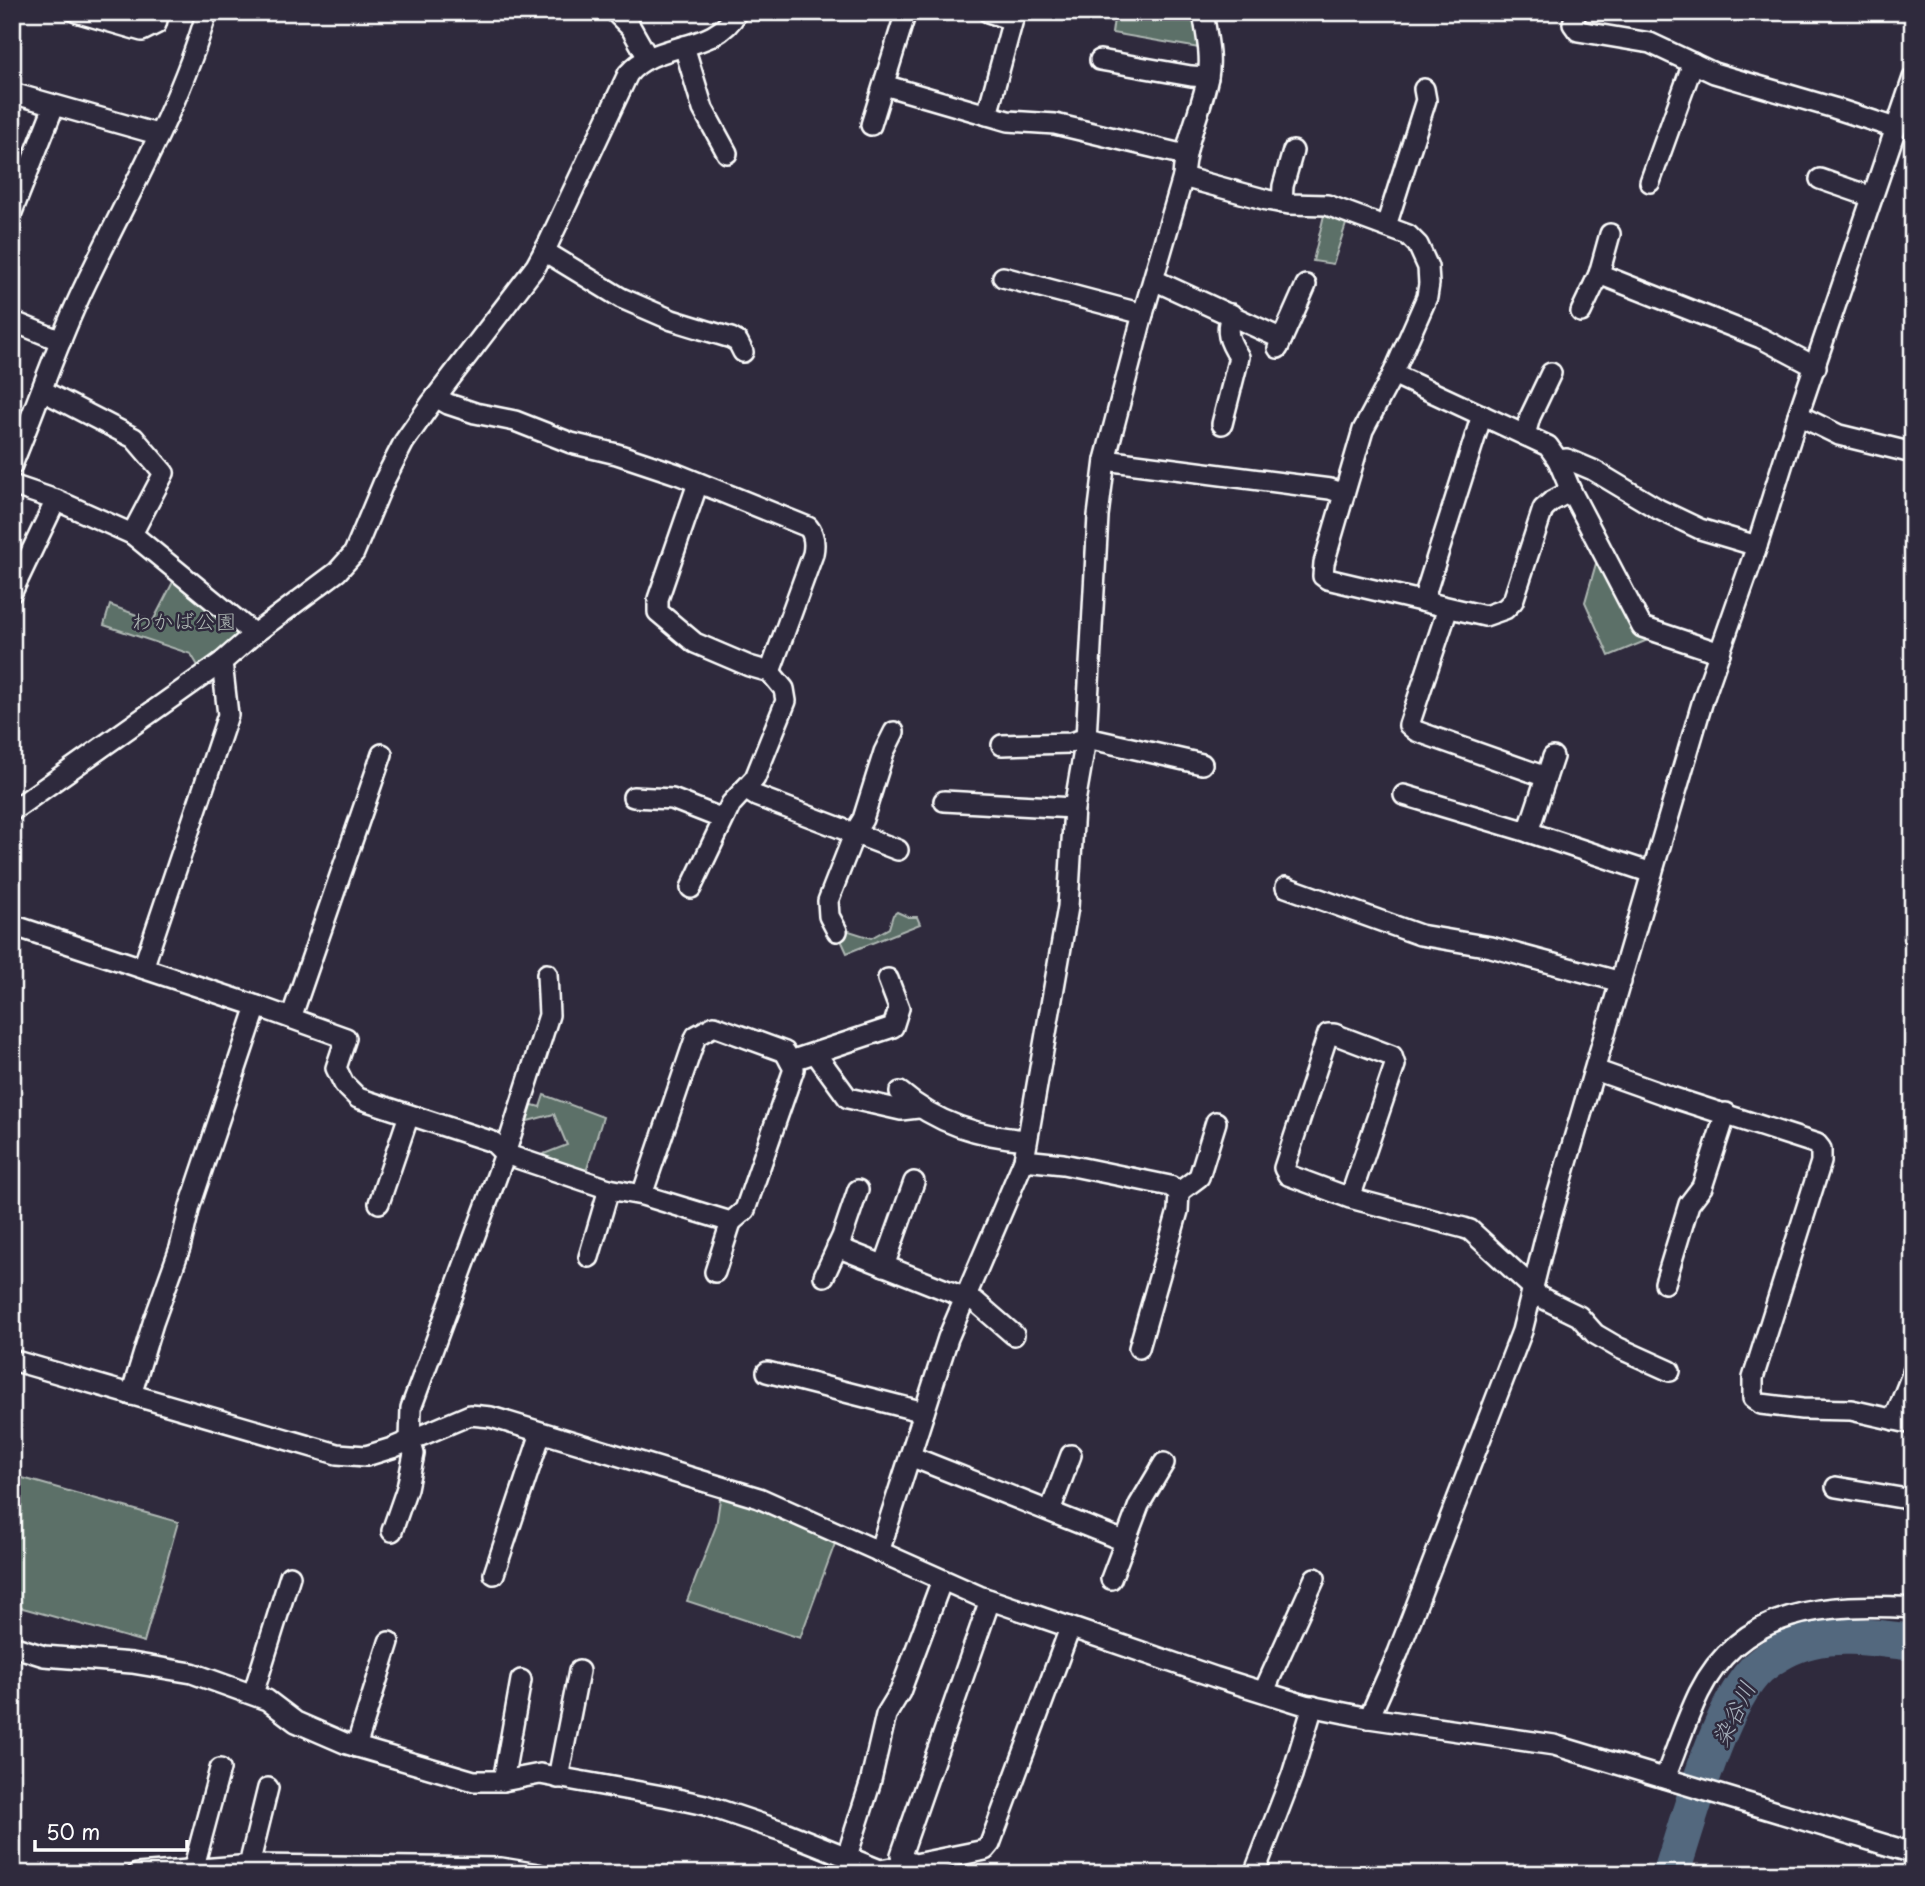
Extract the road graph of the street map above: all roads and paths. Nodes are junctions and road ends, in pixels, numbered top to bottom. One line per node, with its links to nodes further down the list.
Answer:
1 (76, 12): 2 (street)
2 (159, 12)
3 (207, 12): 24 (street)
4 (615, 12): 12 (street)
5 (737, 12): 11 (street)
6 (906, 12): 17 (street)
7 (988, 12): 10 (street)
8 (1203, 12): 15 (street)
9 (1576, 12): 14 (street)
10 (1013, 16): 21 (street)
11 (684, 46): 12 (street); 26 (street)
12 (648, 58): 36 (street)
13 (1100, 60): 15 (street)
14 (1693, 63): 23 (street); 30 (street)
15 (1208, 77): 27 (street)
16 (1913, 78): 23 (street)
17 (884, 85): 21 (street); 22 (street)
18 (1424, 89): 34 (street)
19 (12, 93): 20 (street)
20 (54, 106): 24 (street); 33 (street)
21 (987, 116): 27 (street)
22 (871, 125)
23 (1895, 128): 31 (street)
24 (157, 134): 45 (street)
25 (1293, 151): 32 (street)
26 (727, 153)
27 (1185, 155): 28 (street)
28 (1183, 177): 32 (street); 39 (street)
29 (1820, 179): 31 (street)
30 (1650, 182)
31 (1872, 197): 47 (street)
32 (1282, 203): 34 (street)
33 (12, 212)
34 (1385, 226): 49 (street)
35 (1610, 234): 37 (street)
36 (544, 251): 46 (street); 51 (street)
37 (1599, 274): 41 (street); 47 (street)
38 (1003, 277): 42 (street)
39 (1154, 280): 42 (street); 43 (street)
40 (1306, 285): 43 (street)
41 (1581, 312)
42 (1143, 314): 57 (street)
43 (1231, 314): 54 (street)
44 (12, 321): 45 (street)
45 (61, 341): 50 (street)
46 (743, 352)
47 (1816, 367): 53 (street)
48 (1551, 373): 55 (street)
49 (1393, 374): 52 (street); 63 (street)
50 (43, 391): 59 (street); 65 (street)
51 (436, 397): 60 (street); 70 (street)
52 (1482, 415): 55 (street); 68 (street)
53 (1798, 415): 56 (street); 66 (street)
54 (1222, 425)
55 (1525, 435): 58 (street)
56 (1913, 453)
57 (1105, 460): 63 (street); 75 (street)
58 (1558, 460): 62 (street); 66 (street)
59 (12, 466)
60 (698, 483): 73 (street); 73 (street)
61 (12, 485): 64 (street)
62 (1571, 491): 69 (street); 71 (street)
63 (1344, 494): 68 (street)
64 (57, 500): 65 (street); 67 (street)
65 (132, 534): 70 (street)
66 (1757, 546): 71 (street)
67 (12, 592)
68 (1423, 601): 69 (street)
69 (1448, 608): 80 (street)
70 (254, 634): 72 (street)
71 (1720, 653): 91 (street)
72 (222, 662): 86 (street); 96 (street)
73 (770, 672): 81 (street)
74 (894, 732): 88 (street)
75 (1086, 739): 76 (street); 79 (street); 85 (street)
76 (1002, 745)
77 (382, 754): 101 (street)
78 (1553, 757): 80 (street)
79 (1202, 764)
80 (1546, 777): 89 (street)
81 (745, 789): 87 (street); 88 (street)
82 (1404, 795): 89 (street)
83 (633, 797): 87 (street)
84 (944, 801): 85 (street)
85 (1074, 808): 110 (street)
86 (12, 811)
87 (723, 819): 93 (street)
88 (855, 832): 90 (street); 95 (street)
89 (1528, 832): 91 (street)
90 (898, 850)
91 (1652, 873): 99 (street)
92 (1286, 887): 99 (street)
93 (691, 888)
94 (12, 925): 96 (street)
95 (837, 931)
96 (143, 968): 100 (street)
97 (547, 974): 111 (street)
98 (888, 979): 102 (street)
99 (1620, 982): 104 (street)
100 (257, 1006): 101 (street); 135 (street)
101 (290, 1018): 108 (street)
102 (816, 1054): 103 (street); 106 (street)
103 (790, 1061): 117 (street); 120 (street)
104 (1595, 1070): 107 (street); 127 (street)
105 (900, 1092): 106 (street)
106 (918, 1108): 110 (street)
107 (1726, 1114): 126 (street); 137 (street)
108 (409, 1115): 111 (street); 119 (street)
109 (1216, 1122): 116 (street)
110 (1027, 1140): 112 (street)
111 (505, 1154): 114 (street); 139 (street)
112 (1024, 1160): 116 (street); 128 (street)
113 (914, 1182): 123 (street)
114 (609, 1189): 117 (street); 122 (street)
115 (858, 1191): 121 (street)
116 (1179, 1192): 130 (street)
117 (642, 1195): 120 (street)
118 (1350, 1198): 118 (street); 127 (street)
119 (379, 1203)
120 (731, 1222): 124 (street)
121 (837, 1247): 123 (street); 125 (street)
122 (589, 1257)
123 (884, 1266): 128 (street)
124 (715, 1272)
125 (824, 1276)
126 (1665, 1283)
127 (1532, 1288): 132 (street); 164 (street)
128 (964, 1297): 129 (street); 136 (street)
129 (1014, 1335)
130 (1139, 1348)
131 (12, 1360): 135 (street)
132 (1670, 1371)
133 (767, 1372): 136 (street)
134 (1913, 1372): 137 (street)
135 (131, 1395): 139 (street)
136 (924, 1412): 141 (street)
137 (1904, 1422)
138 (541, 1433): 139 (street); 148 (street); 149 (street)
139 (410, 1440): 146 (street)
140 (1071, 1455): 145 (street)
141 (910, 1456): 145 (street); 148 (street)
142 (1164, 1463): 147 (street)
143 (1836, 1487): 144 (street)
144 (1913, 1500)
145 (1050, 1511): 147 (street)
146 (392, 1531)
147 (1124, 1541): 152 (street)
148 (879, 1552): 153 (street)
149 (494, 1574)
150 (290, 1576): 162 (street)
151 (1315, 1578): 161 (street)
152 (1111, 1579)
153 (942, 1580): 154 (street); 172 (street)
154 (990, 1600): 156 (street); 173 (street)
155 (1913, 1608): 168 (street)
156 (1070, 1628): 161 (street); 173 (street)
157 (389, 1642): 165 (street)
158 (12, 1646): 162 (street)
159 (579, 1671): 167 (street)
160 (521, 1680): 169 (street)
161 (1264, 1691): 163 (street)
162 (253, 1694): 165 (street)
163 (1313, 1706): 164 (street); 178 (street)
164 (1369, 1718): 168 (street)
165 (356, 1746): 169 (street)
166 (220, 1769): 175 (street)
167 (558, 1778): 169 (street); 172 (street)
168 (1668, 1779): 171 (street)
169 (503, 1781)
170 (268, 1788): 174 (street)
171 (1913, 1853)
172 (847, 1856): 173 (street)
173 (903, 1860)
174 (252, 1865): 175 (street); 177 (street)
175 (193, 1870): 176 (street)
176 (137, 1874)
177 (538, 1874)
178 (1254, 1874)

